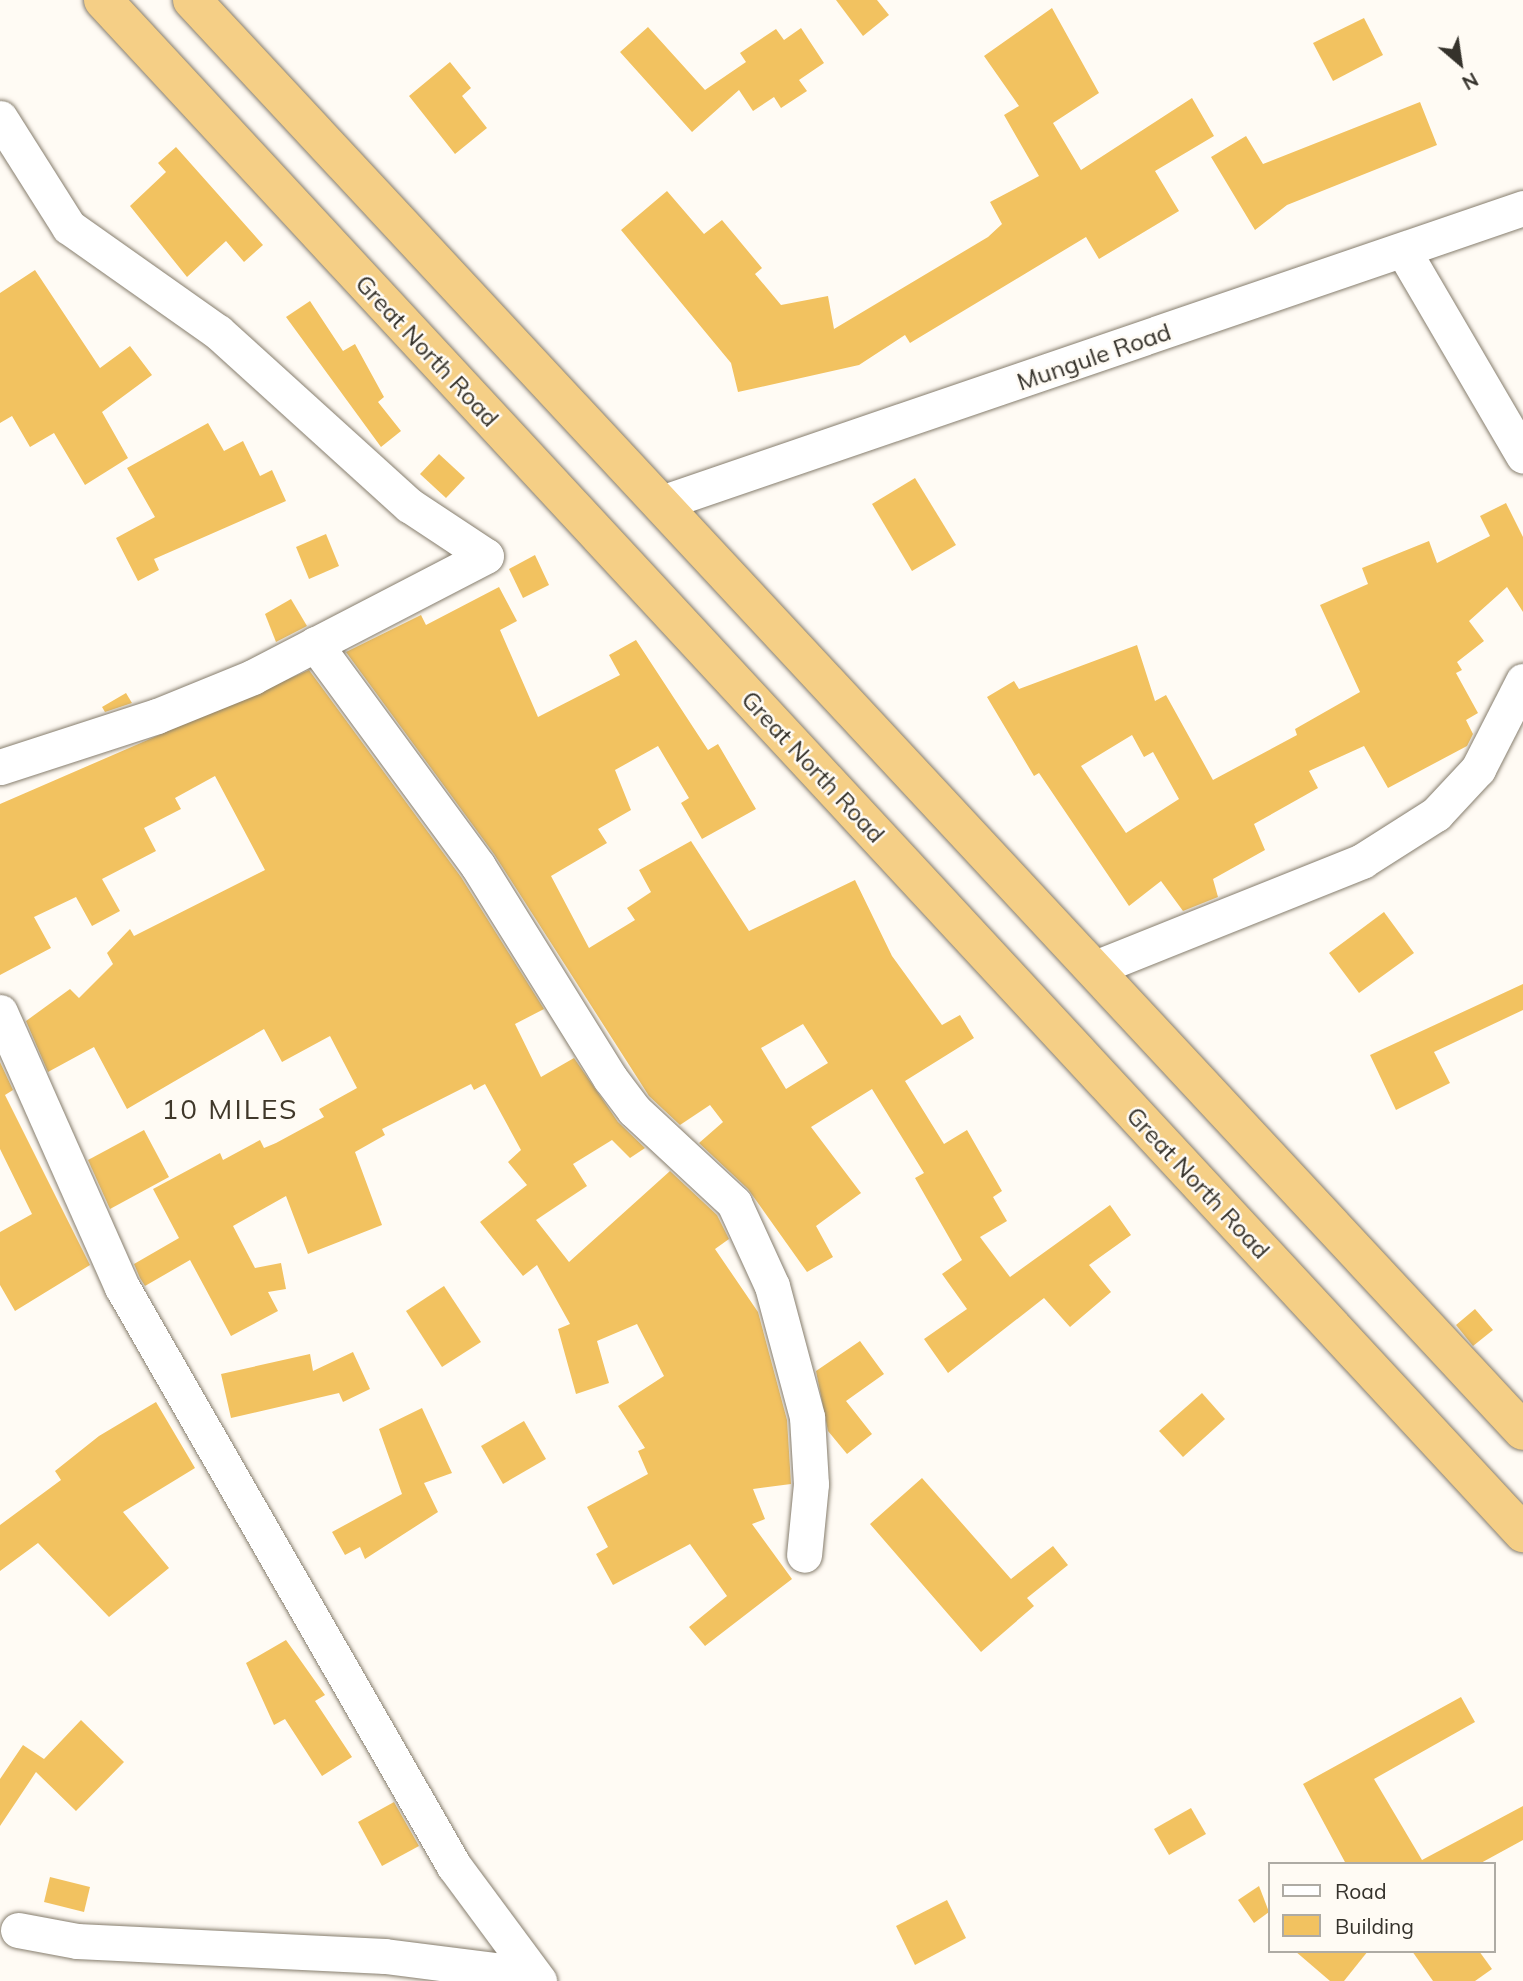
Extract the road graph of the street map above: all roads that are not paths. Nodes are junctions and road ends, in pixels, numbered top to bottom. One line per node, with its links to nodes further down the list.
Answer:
1 (103, 0): 14 (highway, Great North Road)
2 (192, 0): 7 (highway)
3 (0, 118): 8 (street)
4 (1523, 208): 5 (street, Mungule Road)
5 (1403, 250): 6 (street); 7 (street, Mungule Road)
6 (1523, 455)
7 (664, 502): 11 (highway)
8 (315, 644): 10 (street); 15 (street)
9 (1523, 681): 11 (street)
10 (0, 767)
11 (1095, 968): 13 (highway)
12 (0, 1012): 18 (street)
13 (1523, 1431)
14 (1523, 1533)
15 (804, 1555)
16 (18, 1930): 17 (street)
17 (470, 1974): 18 (street)
18 (536, 1978)

